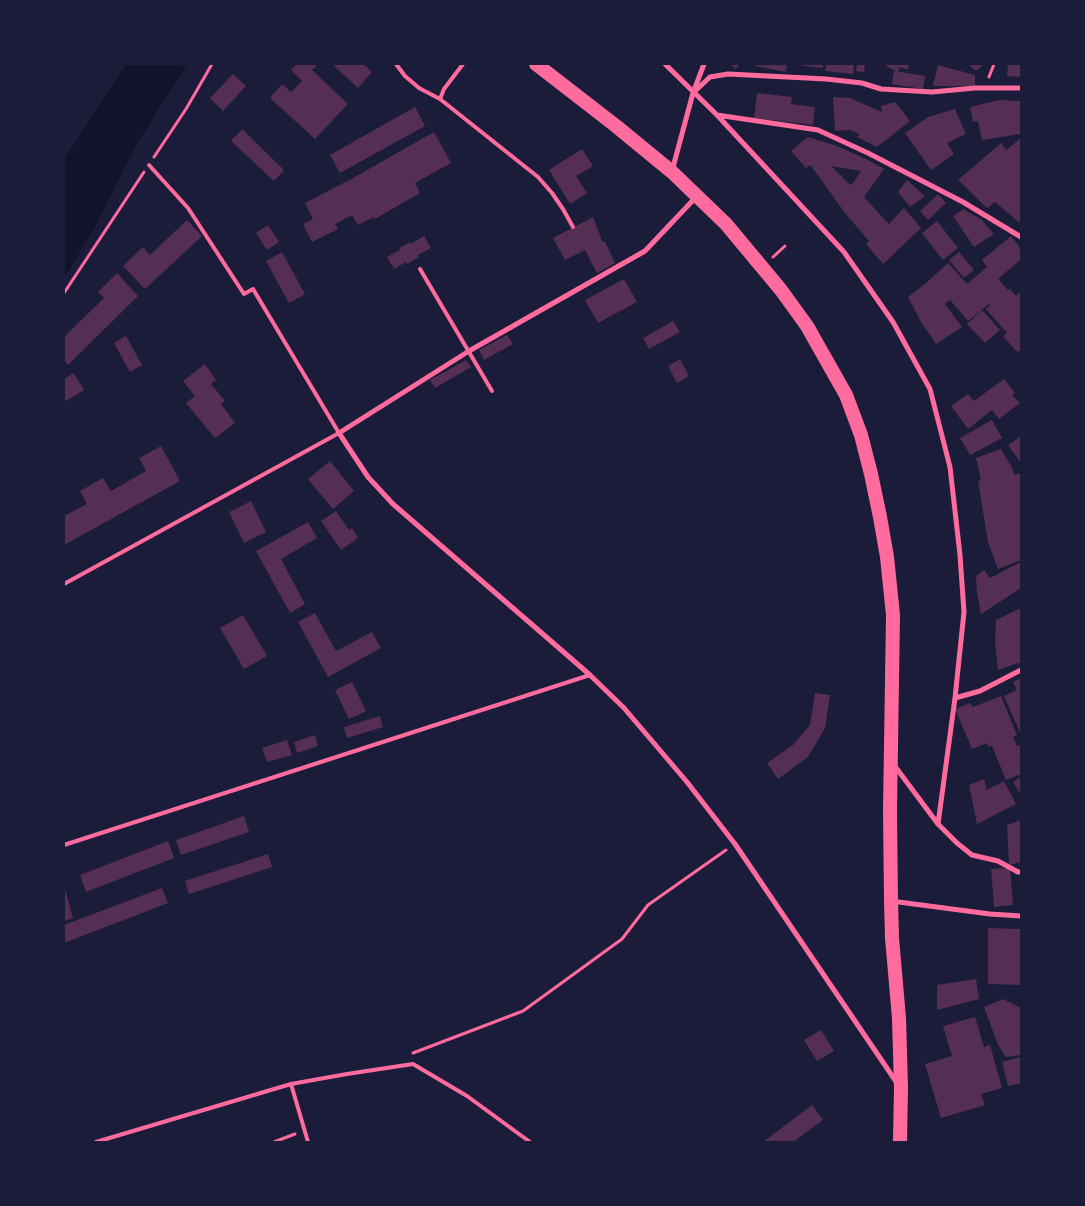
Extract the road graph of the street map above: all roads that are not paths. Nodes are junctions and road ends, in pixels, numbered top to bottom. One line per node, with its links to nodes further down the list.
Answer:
1 (396, 64): 8 (lane)
2 (463, 64): 8 (lane)
3 (536, 64): 11 (highway)
4 (665, 64): 7 (street)
5 (704, 64): 7 (street)
6 (1021, 88): 7 (street)
7 (693, 93): 9 (street); 11 (street)
8 (440, 99): 13 (lane)
9 (716, 115): 14 (street); 22 (street)
10 (149, 164): 18 (lane)
11 (672, 172): 12 (highway)
12 (697, 196): 16 (street); 23 (highway)
13 (573, 227)
14 (1021, 237)
15 (420, 270): 16 (lane)
16 (469, 351): 17 (lane); 18 (street)
17 (492, 391)
18 (339, 432): 19 (lane); 21 (street)
19 (64, 584)
20 (1021, 670): 22 (street)
21 (590, 675): 25 (lane); 30 (street)
22 (955, 698): 24 (street)
23 (891, 761): 24 (street); 27 (highway)
24 (938, 824): 26 (street)
25 (64, 845)
26 (1021, 872)
27 (891, 901): 28 (street); 30 (highway)
28 (1021, 916)
29 (291, 1084): 31 (lane); 32 (lane); 33 (lane)
30 (901, 1088): 34 (highway)
31 (96, 1142)
32 (308, 1142)
33 (530, 1142)
34 (900, 1142)

